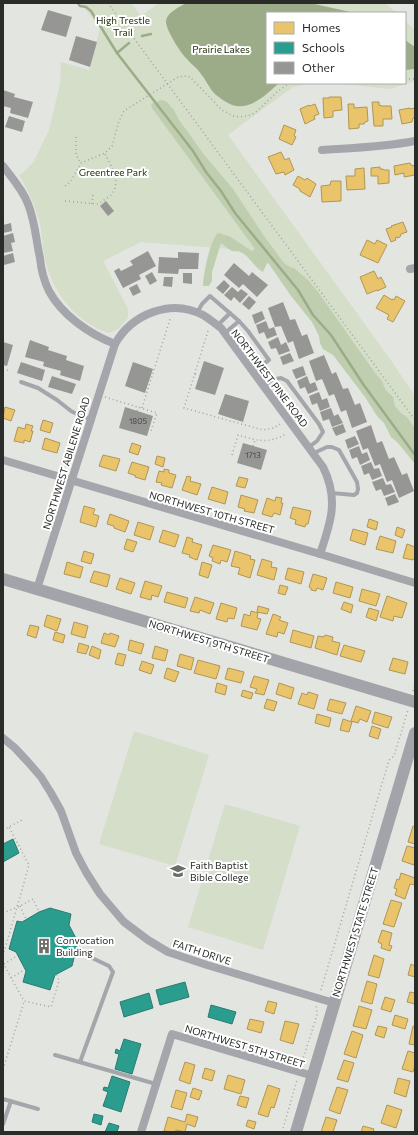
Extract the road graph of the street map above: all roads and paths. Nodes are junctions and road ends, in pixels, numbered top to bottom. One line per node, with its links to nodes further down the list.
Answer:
1 (108, 3): 2 (path)
2 (167, 84): 3 (path); 7 (path); 36 (path)
3 (288, 84)
4 (76, 137): 8 (path)
5 (415, 141): 6 (street)
6 (322, 150)
7 (105, 153): 8 (path); 13 (path)
8 (81, 163): 10 (path)
9 (3, 166): 21 (street)
10 (65, 186)
11 (93, 194): 13 (path)
12 (65, 200): 13 (path)
13 (92, 204)
14 (197, 312): 15 (lane); 18 (street, NORTHWEST PINE ROAD); 21 (street, NORTHWEST PINE ROAD)
15 (230, 313): 17 (lane); 18 (lane)
16 (170, 319): 31 (path)
17 (240, 321): 20 (lane); 24 (lane)
18 (218, 326): 20 (street, NORTHWEST PINE ROAD)
19 (208, 331): 25 (path)
20 (225, 333): 24 (street, NORTHWEST PINE ROAD)
21 (115, 344): 29 (street, NORTHWEST ABILENE ROAD)
22 (3, 369): 23 (path)
23 (10, 371)
24 (253, 371): 28 (street, NORTHWEST PINE ROAD)
25 (195, 374): 26 (path); 35 (path)
26 (199, 375)
27 (21, 382): 34 (lane)
28 (264, 385): 42 (street, NORTHWEST PINE ROAD); 42 (lane)
29 (98, 395): 30 (path); 34 (street, NORTHWEST ABILENE ROAD)
30 (139, 407): 31 (path); 32 (path)
31 (142, 408): 38 (path)
32 (137, 411)
33 (229, 417): 35 (path)
34 (90, 419): 45 (street, NORTHWEST ABILENE ROAD)
35 (228, 420): 37 (path)
36 (415, 420)
37 (280, 424)
38 (151, 431)
39 (286, 434): 40 (path)
40 (255, 440): 41 (path); 43 (path)
41 (253, 446)
42 (311, 450): 46 (street, NORTHWEST PINE ROAD); 46 (lane)
43 (232, 455)
44 (3, 460): 45 (street, NORTHWEST 10TH STREET)
45 (71, 481): 47 (street, NORTHWEST 10TH STREET); 50 (street, NORTHWEST ABILENE ROAD)
46 (332, 493): 47 (street, NORTHWEST PINE ROAD)
47 (320, 554): 49 (street, NORTHWEST 10TH STREET)
48 (3, 579): 50 (street, NORTHWEST 9TH STREET)
49 (415, 583)
50 (37, 589): 52 (street, NORTHWEST 9TH STREET)
51 (415, 685): 52 (path)
52 (413, 701): 69 (path)
53 (415, 733): 71 (street, NORTHWEST STATE STREET)
54 (3, 738): 69 (street, FAITH DRIVE)
55 (24, 819): 56 (path)
56 (9, 827): 57 (path); 58 (path)
57 (3, 830)
58 (19, 907): 59 (path); 60 (path); 61 (path); 62 (path)
59 (39, 912)
60 (3, 913)
61 (26, 919)
62 (3, 956)
63 (18, 956): 65 (path)
64 (90, 957): 73 (lane)
65 (3, 964): 68 (path)
66 (24, 970): 68 (path)
67 (57, 975): 70 (path)
68 (11, 978): 70 (path)
69 (318, 999): 71 (street, FAITH DRIVE); 75 (path)
70 (24, 1001): 74 (path)
71 (334, 1003): 76 (street, NORTHWEST STATE STREET)
72 (55, 1055): 73 (lane)
73 (80, 1062): 77 (lane)
74 (3, 1069)
75 (299, 1072): 76 (street, NORTHWEST 5TH STREET); 77 (street, NORTHWEST 5TH STREET); 83 (path)
76 (313, 1076): 84 (street, NORTHWEST STATE STREET)
77 (156, 1084): 82 (street)
78 (3, 1099): 79 (lane)
79 (11, 1101): 80 (lane); 81 (lane)
80 (38, 1109)
81 (3, 1124)
82 (141, 1132)
83 (282, 1132)
84 (296, 1132)

